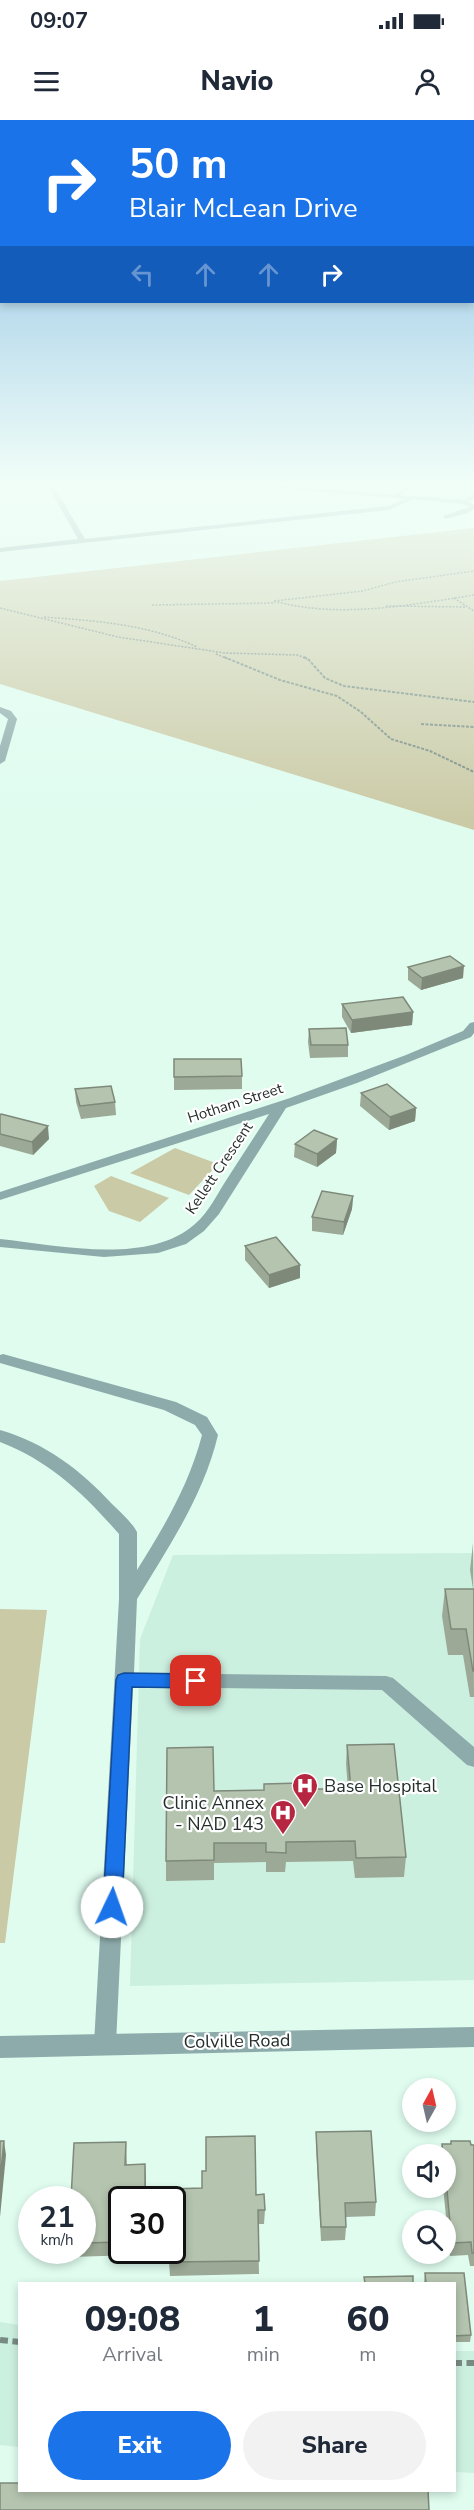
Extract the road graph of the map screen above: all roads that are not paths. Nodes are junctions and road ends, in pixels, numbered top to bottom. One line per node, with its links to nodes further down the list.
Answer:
1 (0, 710): 2 (street)
2 (0, 761)
3 (474, 1026): 4 (street, Hotham Street)
4 (281, 1106): 5 (street, Hotham Street); 6 (street, Kellett Crescent)
5 (0, 1196)
6 (0, 1243)
7 (3, 1359): 9 (street)
8 (0, 1436): 9 (street)
9 (128, 1599): 10 (street)
10 (124, 1680): 11 (street); 13 (street)
11 (474, 1759)
12 (474, 2037): 13 (street, Colville Road)
13 (105, 2044): 14 (street, Colville Road)
14 (0, 2047)

